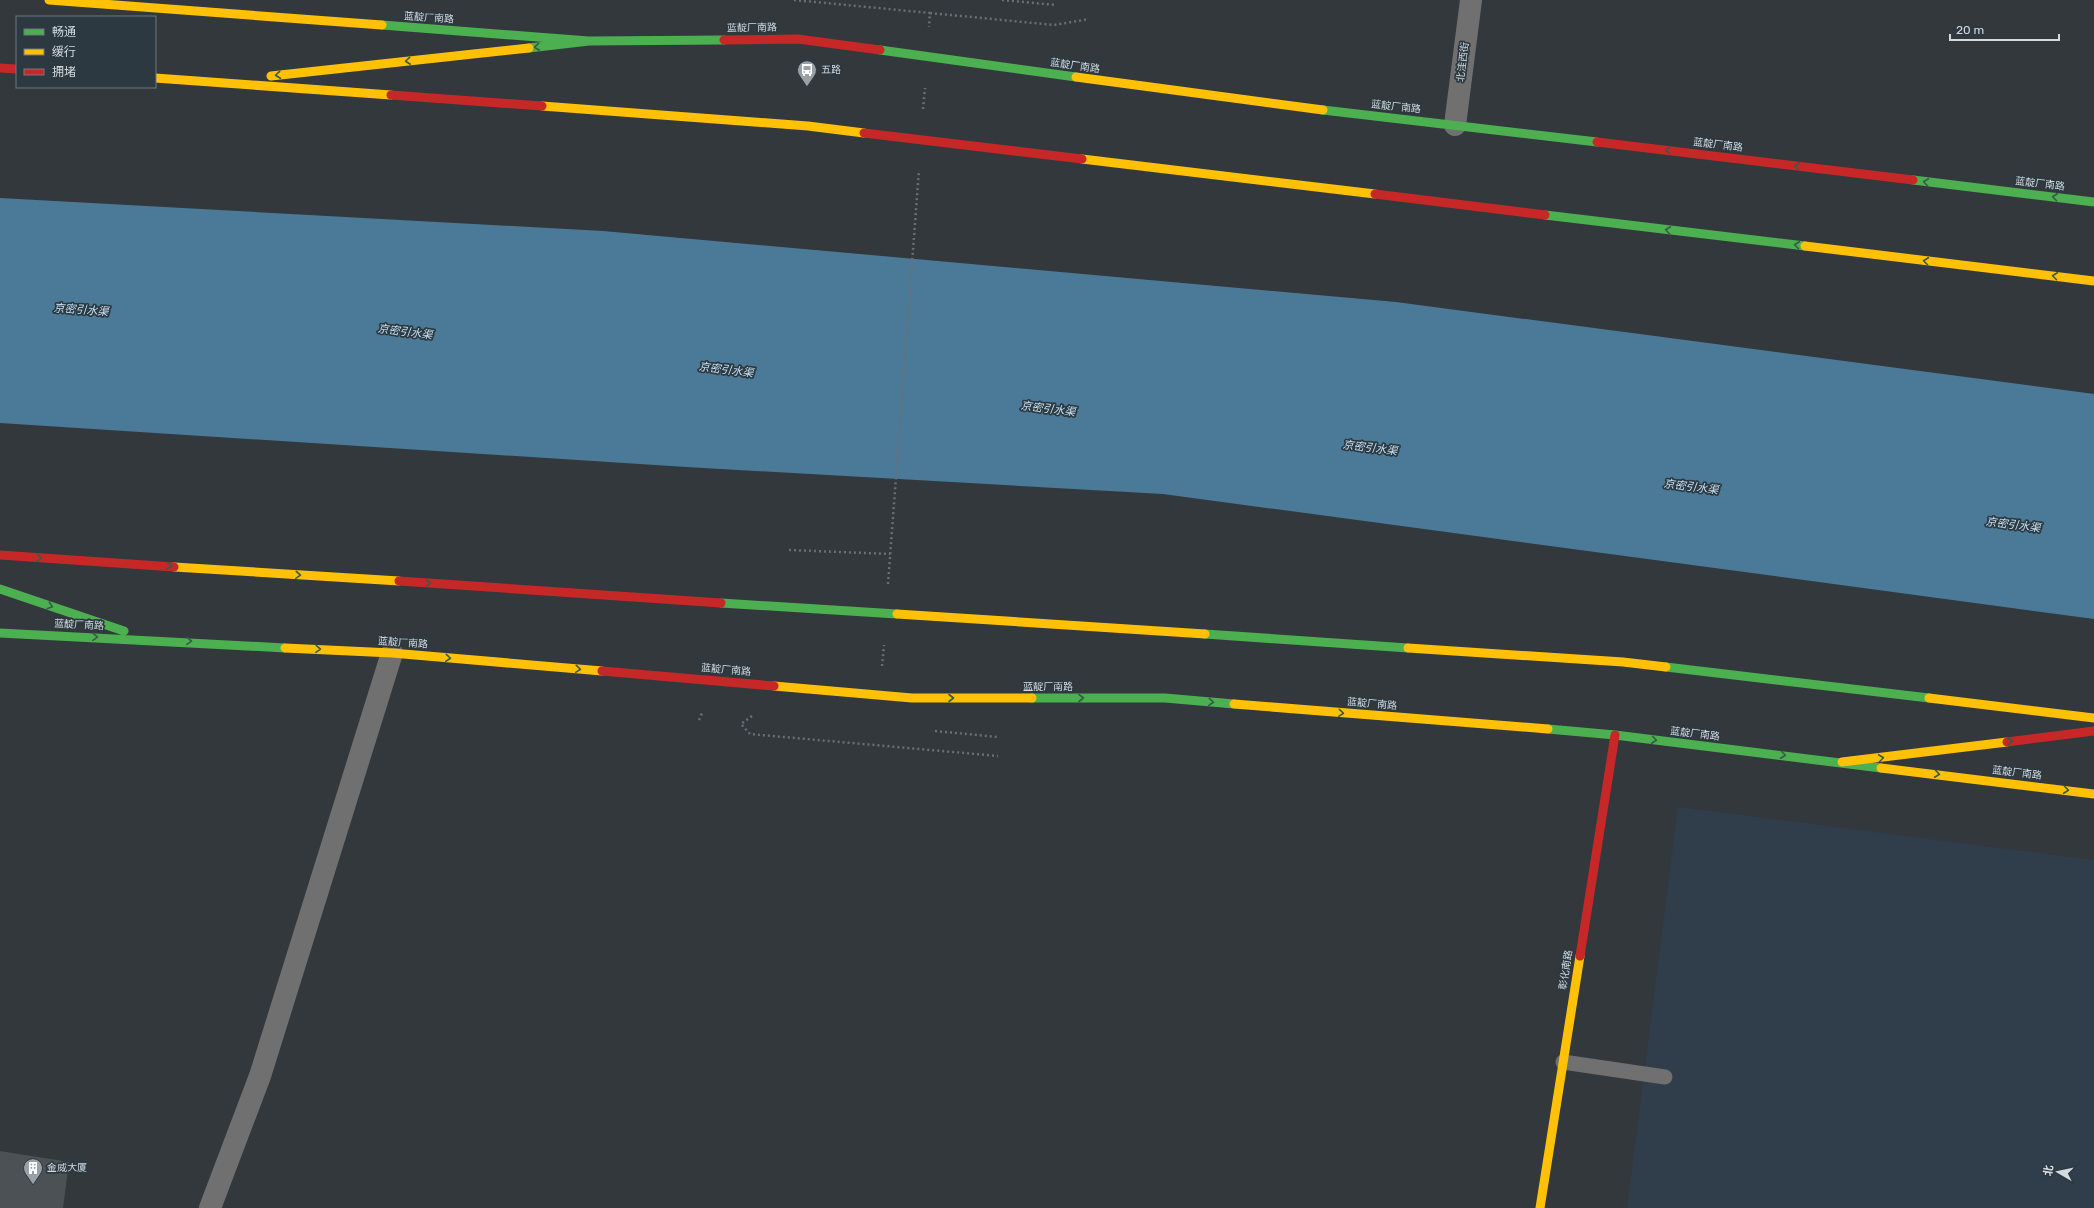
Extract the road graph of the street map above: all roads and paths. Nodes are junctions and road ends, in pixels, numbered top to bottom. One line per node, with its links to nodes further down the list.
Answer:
1 (49, 0): 9 (main road, 蓝靛厂南路)
2 (794, 0): 6 (path)
3 (1002, 0): 5 (path)
4 (1471, 0): 16 (street, 北洼西街)
5 (1056, 5)
6 (930, 14): 7 (path); 8 (path)
7 (1089, 19)
8 (929, 29)
9 (589, 41): 13 (main road, one-way to 13); 16 (main road, 蓝靛厂南路)
10 (0, 68): 11 (main road)
11 (16, 69)
12 (156, 78): 13 (main road)
13 (215, 82): 19 (main road, one-way to 13)
14 (925, 85): 15 (path)
15 (922, 117)
16 (1455, 124): 18 (main road, 蓝靛厂南路, one-way to 16)
17 (919, 165): 21 (path)
18 (2094, 202)
19 (2094, 281)
20 (789, 550): 21 (path)
21 (890, 554): 23 (path)
22 (0, 555): 31 (main road, one-way to 31)
23 (888, 585)
24 (0, 589): 26 (main road, one-way to 26)
25 (0, 633): 26 (main road, 蓝靛厂南路, one-way to 26)
26 (150, 639): 28 (main road, 蓝靛厂南路, one-way to 28)
27 (884, 640): 29 (path)
28 (392, 653): 34 (main road, 蓝靛厂南路, one-way to 34); 41 (street)
29 (882, 671)
30 (753, 714): 36 (path)
31 (2094, 718)
32 (930, 730): 35 (path)
33 (2094, 731): 37 (main road, one-way to 33)
34 (1615, 736): 37 (main road, 蓝靛厂南路, one-way to 37); 39 (main road, 彰化南路)
35 (998, 737)
36 (998, 756)
37 (1842, 762): 38 (main road, 蓝靛厂南路, one-way to 38)
38 (2094, 794)
39 (1563, 1062): 40 (lane); 42 (main road, 彰化南路)
40 (1664, 1077)
41 (210, 1208)
42 (1540, 1208)

